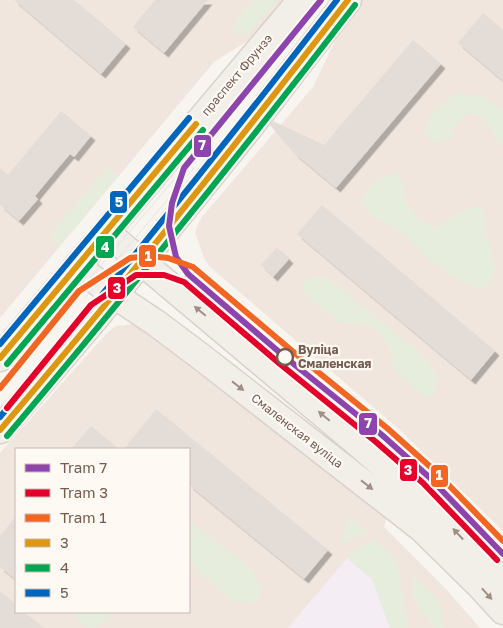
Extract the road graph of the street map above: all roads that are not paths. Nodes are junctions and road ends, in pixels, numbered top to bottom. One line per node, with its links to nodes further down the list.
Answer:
1 (301, 0): 3 (main road, праспект Фрунзэ)
2 (348, 0): 4 (main road)
3 (106, 232): 4 (main road); 5 (main road, праспект Фрунзэ)
4 (141, 262): 6 (main road); 9 (main road, one-way to 4)
5 (78, 266): 6 (main road, Смаленская вуліца); 7 (main road, праспект Фрунзэ)
6 (114, 295): 8 (main road); 10 (main road, Смаленская вуліца, one-way to 10)
7 (0, 358)
8 (0, 430)
9 (503, 583)
10 (503, 611)

